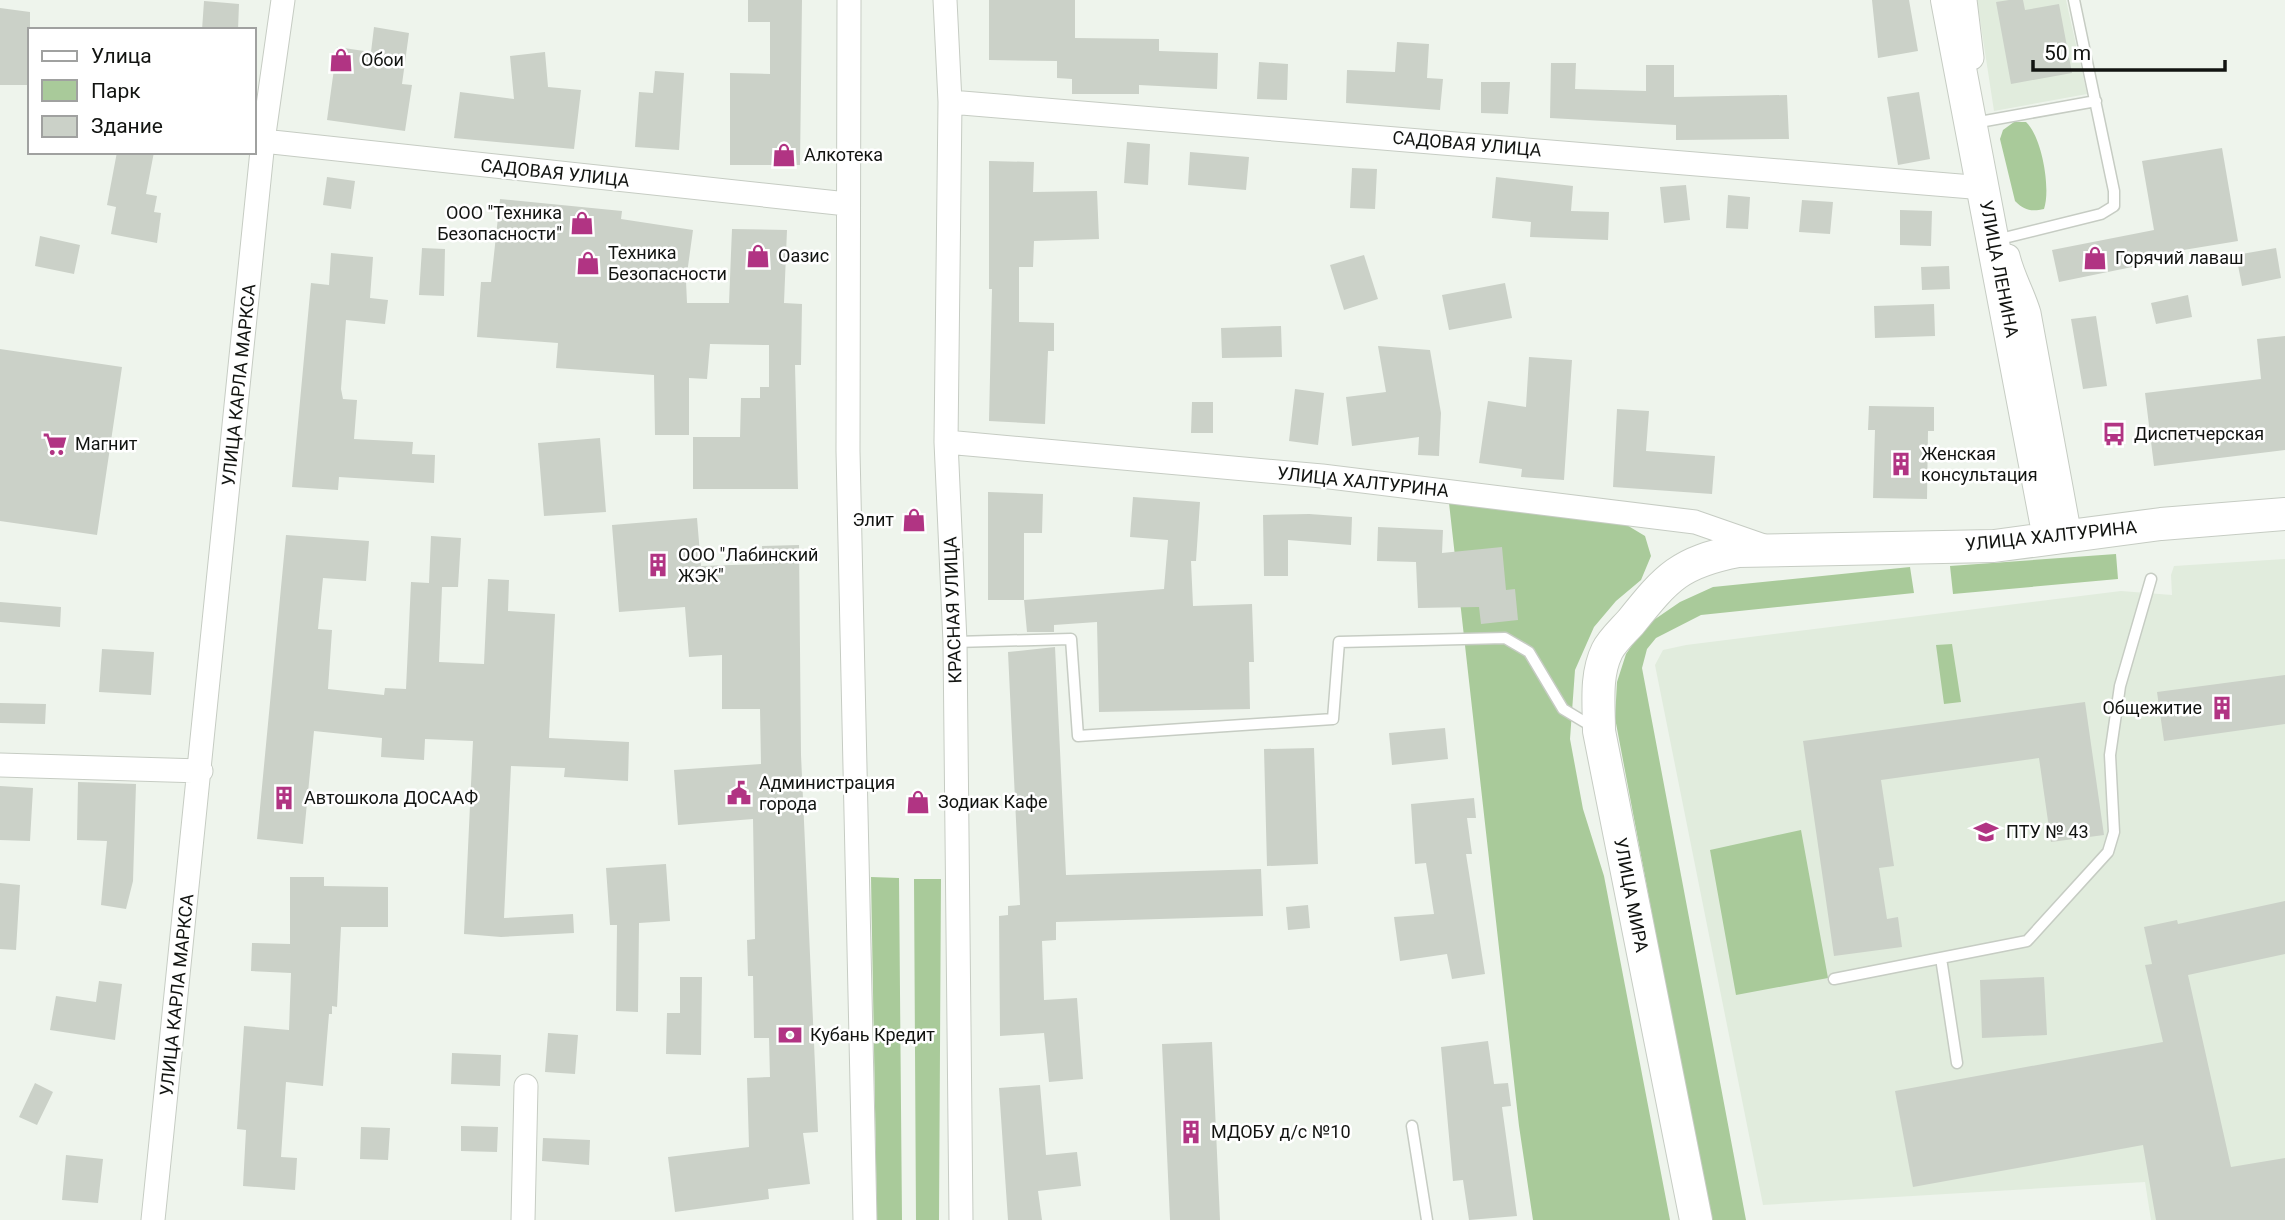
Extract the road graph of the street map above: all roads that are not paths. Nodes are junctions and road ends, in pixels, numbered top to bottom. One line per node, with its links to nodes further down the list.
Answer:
1 (283, 0): 10 (street, УЛИЦА КАРЛА МАРКСА)
2 (849, 0): 12 (street)
3 (945, 0): 7 (street, КРАСНАЯ УЛИЦА)
4 (1947, 0): 9 (street, УЛИЦА ЛЕНИНА)
5 (1965, 0): 9 (street)
6 (2074, 0): 8 (lane)
7 (950, 102): 11 (street, САДОВАЯ УЛИЦА); 14 (street, КРАСНАЯ УЛИЦА)
8 (2095, 102): 9 (lane); 13 (lane)
9 (1976, 123): 11 (street, УЛИЦА ЛЕНИНА); 13 (street)
10 (263, 141): 12 (street, САДОВАЯ УЛИЦА); 23 (street, УЛИЦА КАРЛА МАРКСА)
11 (1984, 188): 13 (street, УЛИЦА ЛЕНИНА)
12 (847, 204): 31 (street)
13 (1999, 240): 16 (street, УЛИЦА ЛЕНИНА)
14 (946, 442): 17 (street, УЛИЦА ХАЛТУРИНА); 20 (street, КРАСНАЯ УЛИЦА)
15 (2285, 514): 16 (street, УЛИЦА ХАЛТУРИНА)
16 (2059, 537): 17 (street, УЛИЦА ХАЛТУРИНА)
17 (1775, 550): 19 (street, УЛИЦА ХАЛТУРИНА)
18 (2151, 579): 24 (lane)
19 (1659, 587): 21 (street, УЛИЦА МИРА)
20 (955, 642): 21 (lane); 32 (street, КРАСНАЯ УЛИЦА)
21 (1599, 731): 34 (street, УЛИЦА МИРА)
22 (0, 765): 23 (street)
23 (201, 771): 29 (street, УЛИЦА КАРЛА МАРКСА)
24 (1941, 958): 25 (lane); 26 (lane)
25 (1834, 979)
26 (1957, 1063)
27 (526, 1086): 30 (street)
28 (1412, 1126): 33 (lane)
29 (153, 1220)
30 (523, 1220)
31 (866, 1220)
32 (961, 1220)
33 (1427, 1220)
34 (1696, 1220)

